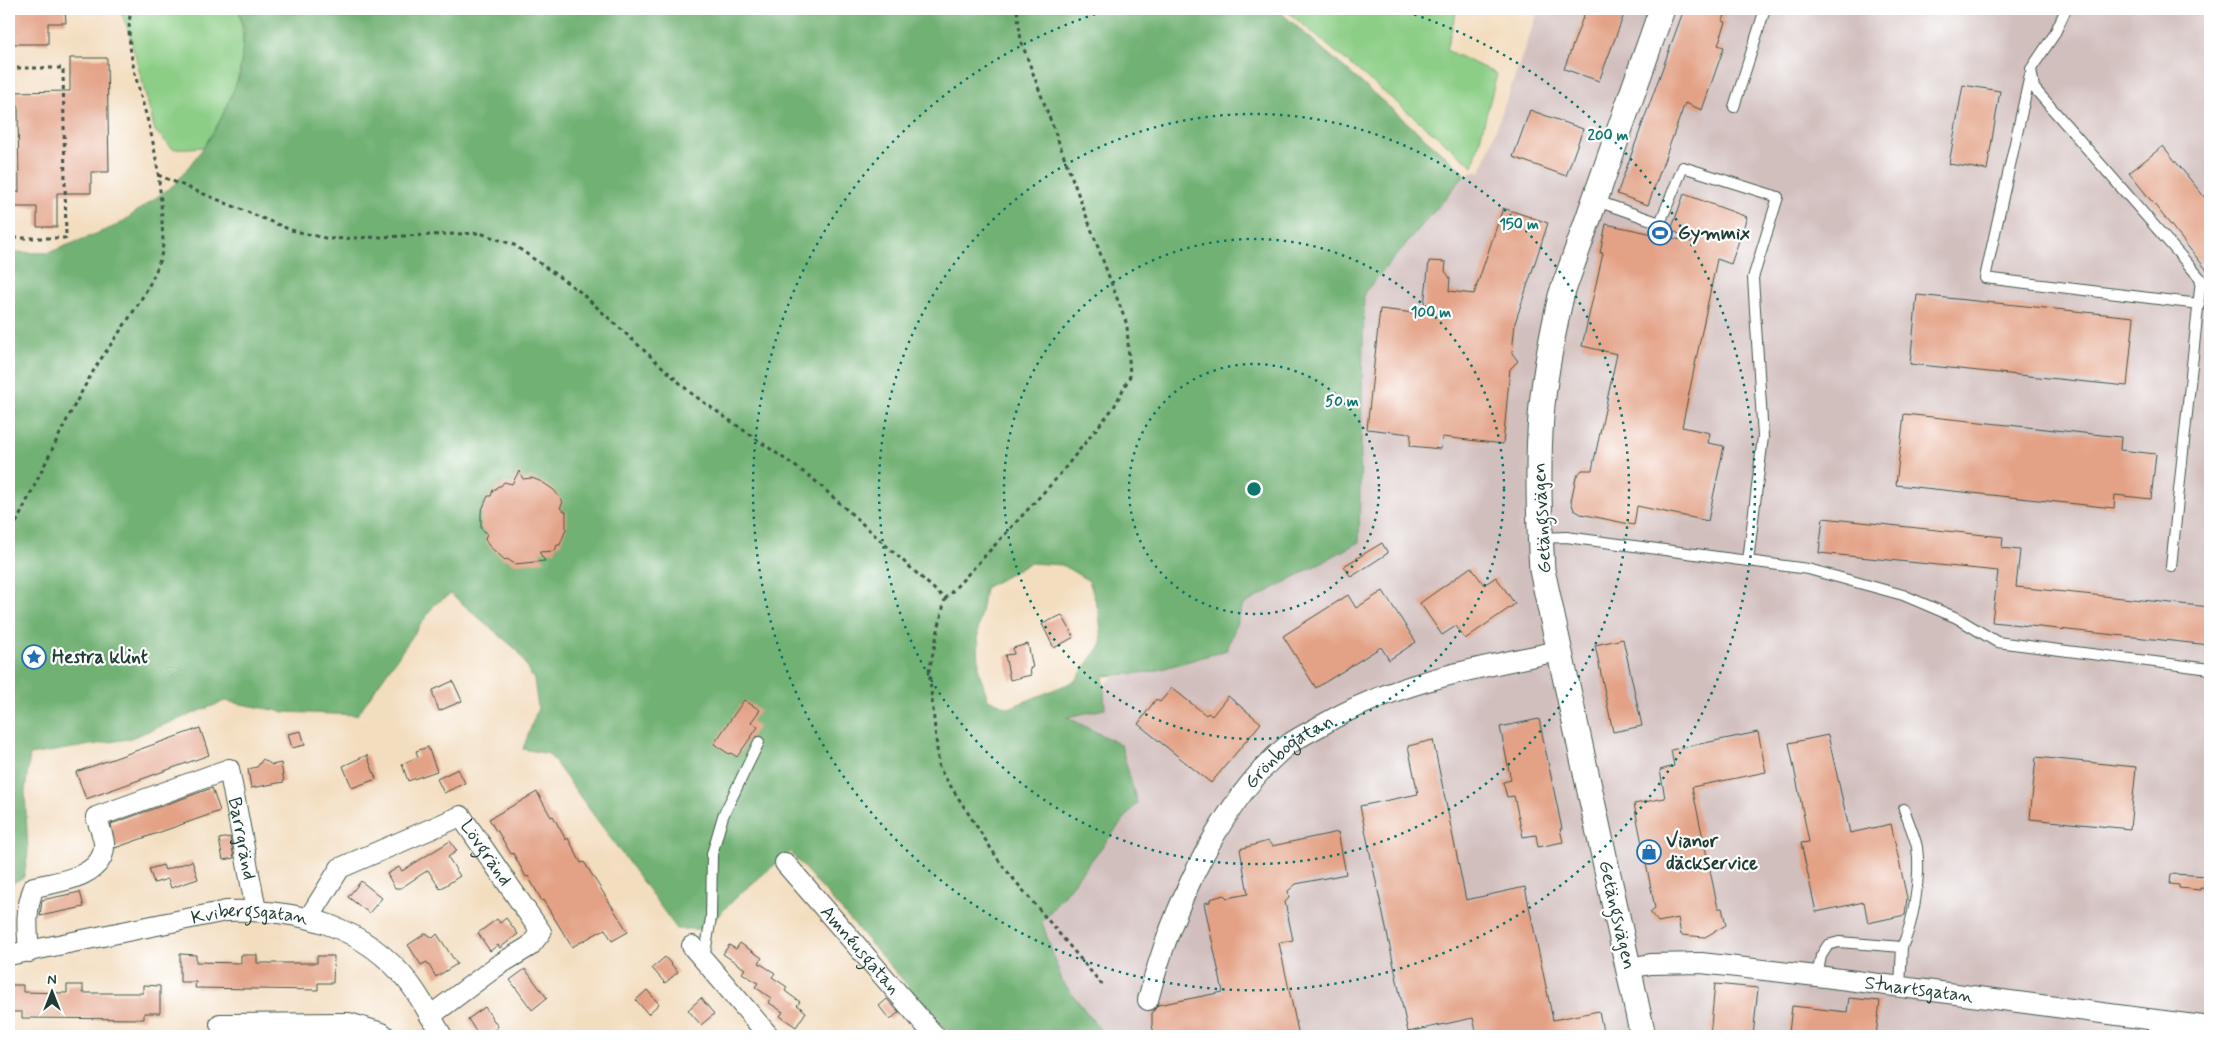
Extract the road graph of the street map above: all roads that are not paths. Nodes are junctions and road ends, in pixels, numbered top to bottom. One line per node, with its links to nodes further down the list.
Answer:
1 (1662, 9): 6 (street, Getängsvägen)
2 (1765, 9): 5 (lane)
3 (2066, 9): 4 (lane)
4 (2031, 70): 7 (lane); 7 (lane)
5 (1734, 106)
6 (1594, 200): 8 (street, Getängsvägen); 9 (lane)
7 (2199, 304): 10 (lane)
8 (1540, 538): 9 (lane); 11 (street, Getängsvägen)
9 (1748, 561): 12 (lane)
10 (2171, 567)
11 (1560, 651): 22 (street, Getängsvägen); 25 (street, Grönbogatan)
12 (2210, 669)
13 (759, 742): 20 (lane)
14 (1904, 809): 18 (lane)
15 (786, 863): 32 (street, Amnéusgatan)
16 (256, 910): 17 (street, Kvibergsgatan); 19 (street, Kvibergsgatan); 19 (street, Barrgränd)
17 (309, 918): 26 (street, Kvibergsgatan); 26 (street, Lövgränd)
18 (1902, 947): 23 (lane); 24 (lane)
19 (29, 952): 21 (street, Kvibergsgatan)
20 (698, 953): 31 (street)
21 (9, 955)
22 (1629, 968): 23 (street, Stuartsgatan); 33 (street, Getängsvägen)
23 (1818, 976): 24 (street, Stuartsgatan)
24 (1900, 987): 28 (street, Stuartsgatan)
25 (1148, 1000)
26 (430, 1016): 30 (street, Kvibergsgatan)
27 (220, 1024): 29 (street)
28 (2210, 1027)
29 (385, 1036)
30 (442, 1036)
31 (769, 1036)
32 (935, 1036)
33 (1643, 1036)

